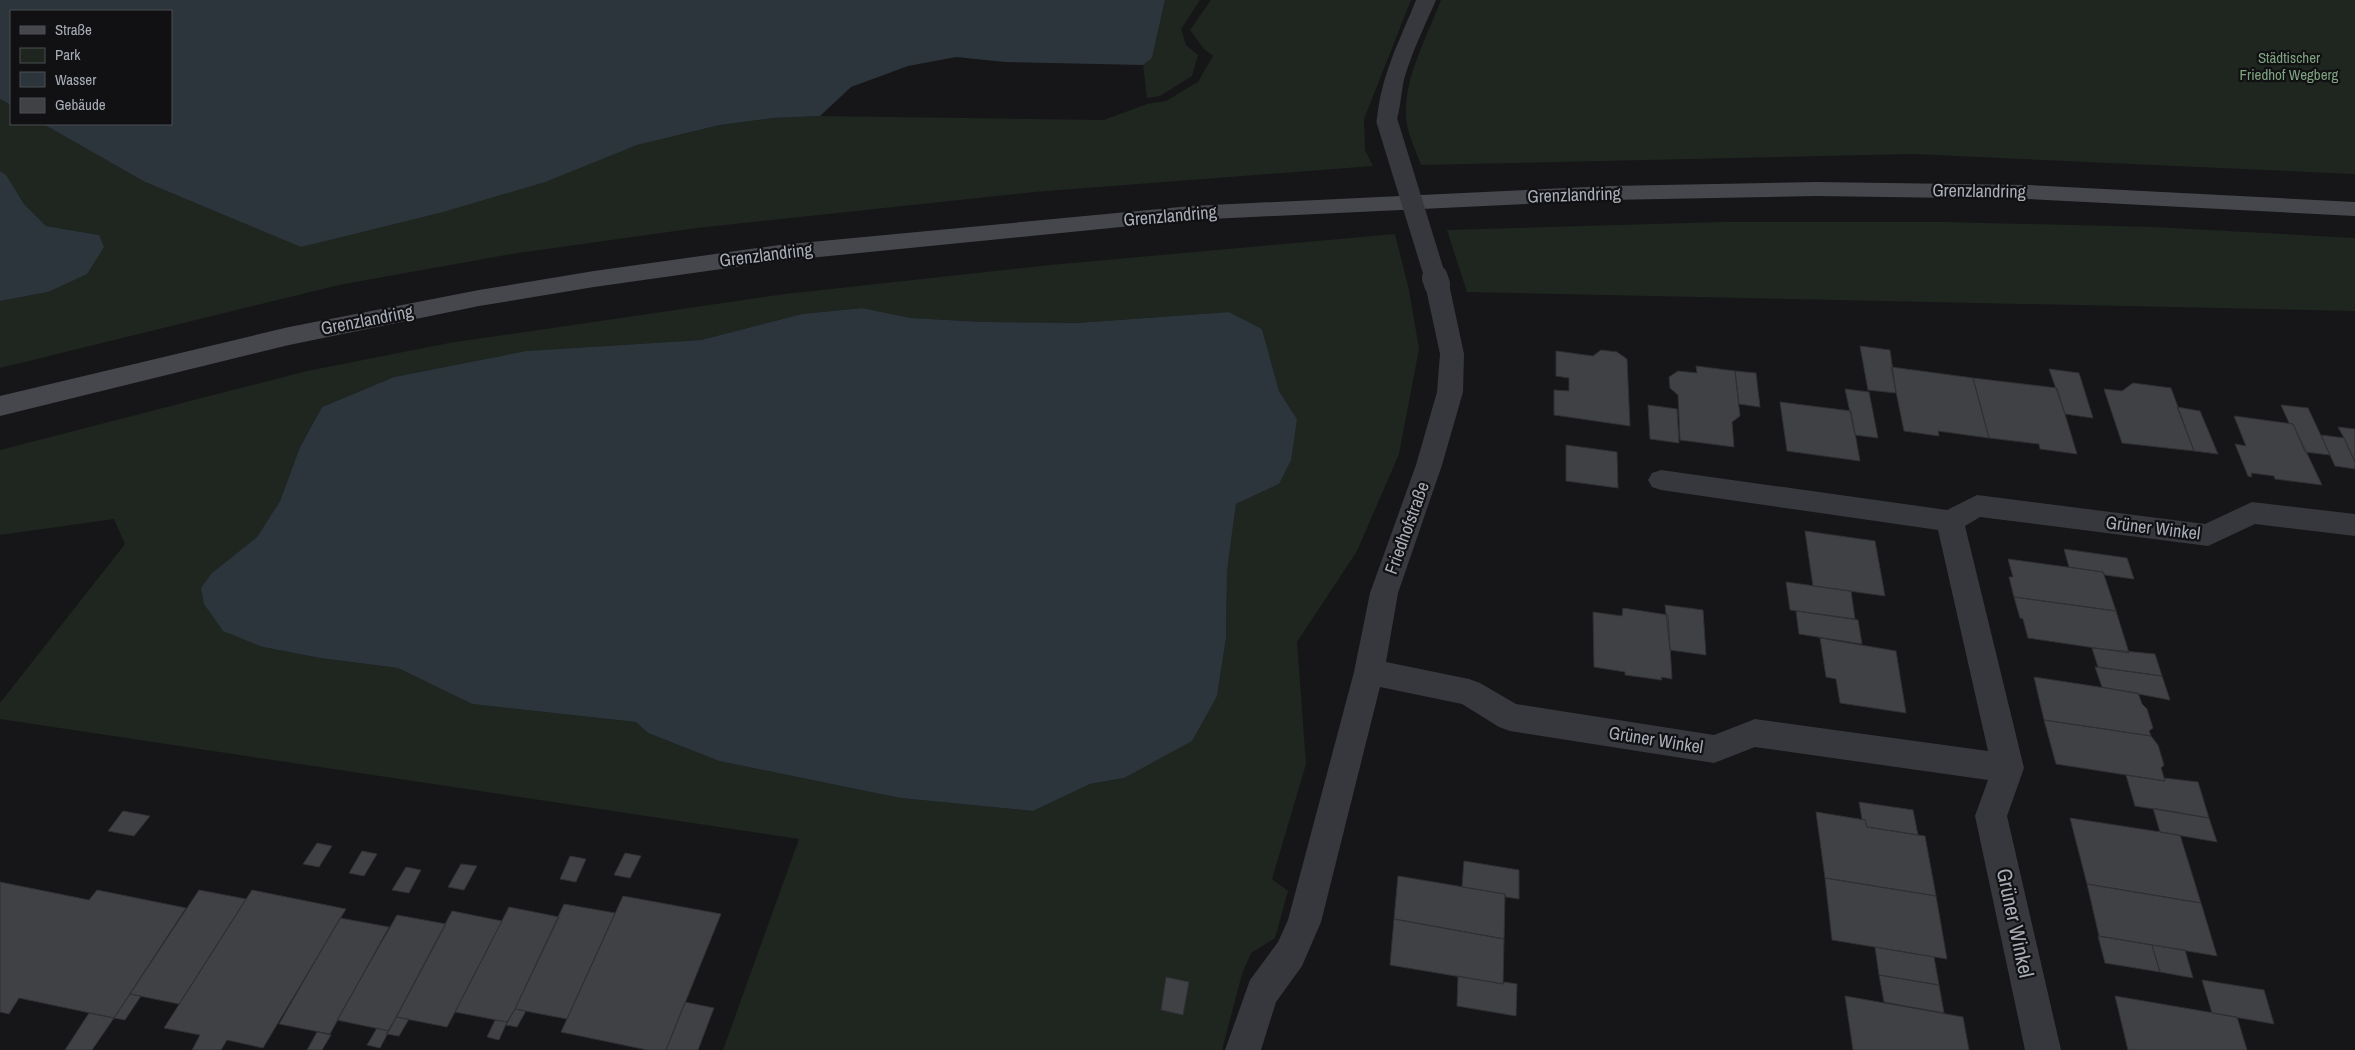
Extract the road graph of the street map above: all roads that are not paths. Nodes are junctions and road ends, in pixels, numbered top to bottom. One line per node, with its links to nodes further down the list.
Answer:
1 (1426, 0): 7 (street, Friedhofstraße, bridge)
2 (2355, 209): 3 (main road, Grenzlandring)
3 (0, 406)
4 (1661, 480): 5 (street)
5 (1950, 520): 6 (street, Grüner Winkel); 8 (street)
6 (2355, 525)
7 (1368, 672): 8 (street, Grüner Winkel); 9 (street, Friedhofstraße)
8 (2008, 768): 10 (street, Grüner Winkel)
9 (1243, 1050)
10 (2042, 1050)

